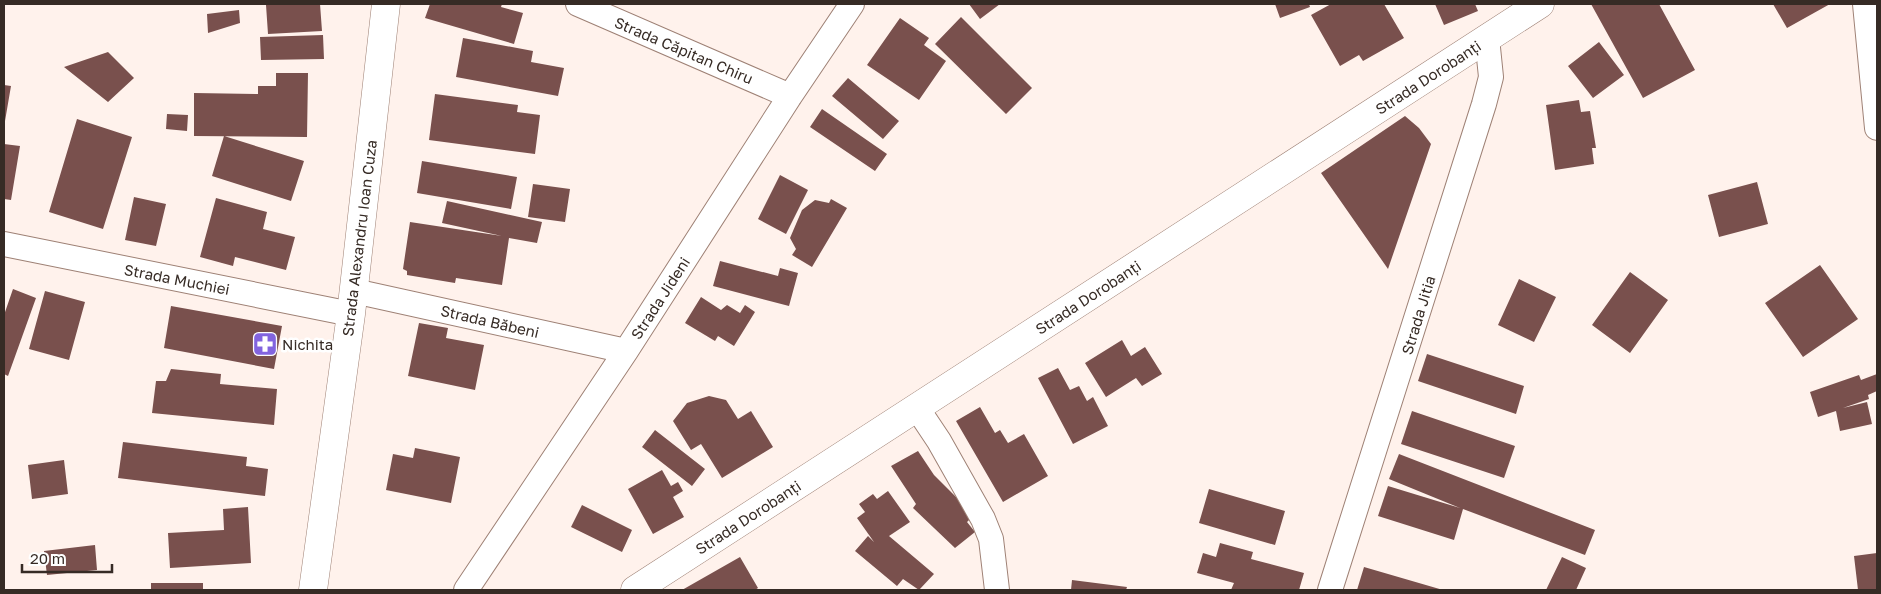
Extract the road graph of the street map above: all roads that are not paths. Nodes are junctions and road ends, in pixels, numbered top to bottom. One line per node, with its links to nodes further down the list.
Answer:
1 (386, 4): 10 (main road, Strada Alexandru Ioan Cuza)
2 (578, 4): 7 (street, Strada Căpitan Chiru)
3 (852, 4): 7 (street, Strada Jideni)
4 (1540, 4): 6 (main road, Strada Dorobanți)
5 (1865, 4): 8 (street)
6 (1487, 38): 12 (main road, Strada Dorobanți); 17 (street, Strada Jitia)
7 (790, 96): 11 (street, Strada Jideni)
8 (1877, 128)
9 (4, 244): 10 (street, Strada Muchiei)
10 (352, 302): 11 (street, Strada Băbeni); 13 (main road, Strada Alexandru Ioan Cuza)
11 (626, 351): 14 (street, Strada Jideni)
12 (917, 408): 15 (main road, Strada Dorobanți); 16 (street)
13 (313, 590)
14 (466, 590)
15 (635, 590)
16 (997, 590)
17 (1330, 590)

